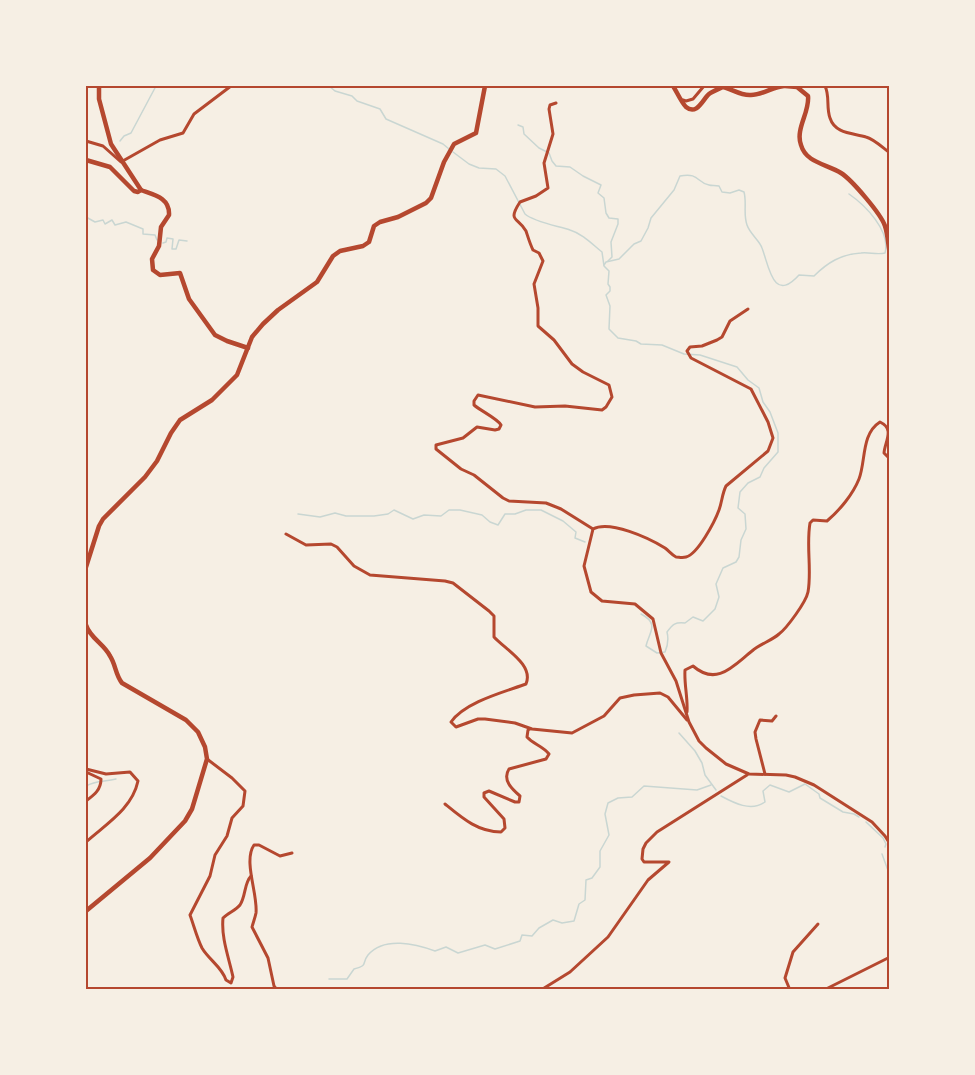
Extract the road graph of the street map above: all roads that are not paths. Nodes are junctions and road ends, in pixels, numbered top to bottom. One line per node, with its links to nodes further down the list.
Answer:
1 (99, 86): 13 (street)
2 (231, 86): 13 (street)
3 (485, 86): 17 (street)
4 (673, 86): 8 (street)
5 (705, 86): 8 (street)
6 (784, 86): 8 (street); 15 (street)
7 (825, 86): 11 (street)
8 (683, 100)
9 (556, 103): 19 (street)
10 (86, 141): 13 (street)
11 (890, 153)
12 (86, 160): 14 (street)
13 (121, 162): 14 (street)
14 (141, 190): 17 (street)
15 (890, 254)
16 (748, 309): 19 (street)
17 (248, 348): 21 (street)
18 (890, 459): 23 (street)
19 (593, 529): 23 (street)
20 (286, 534): 26 (street)
21 (86, 567)
22 (86, 625): 27 (street)
23 (687, 715): 25 (street)
24 (776, 716): 30 (street)
25 (689, 722): 26 (street); 29 (street)
26 (532, 729): 32 (street)
27 (207, 759): 36 (street); 37 (street)
28 (86, 771): 31 (street); 33 (street)
29 (749, 774): 30 (street); 41 (street)
30 (765, 774): 34 (street)
31 (86, 801)
32 (445, 804)
33 (86, 842)
34 (890, 844)
35 (292, 853): 36 (street)
36 (251, 876): 40 (street)
37 (86, 911)
38 (818, 924): 42 (street)
39 (890, 957): 43 (street)
40 (277, 990)
41 (541, 990)
42 (790, 990)
43 (824, 990)

